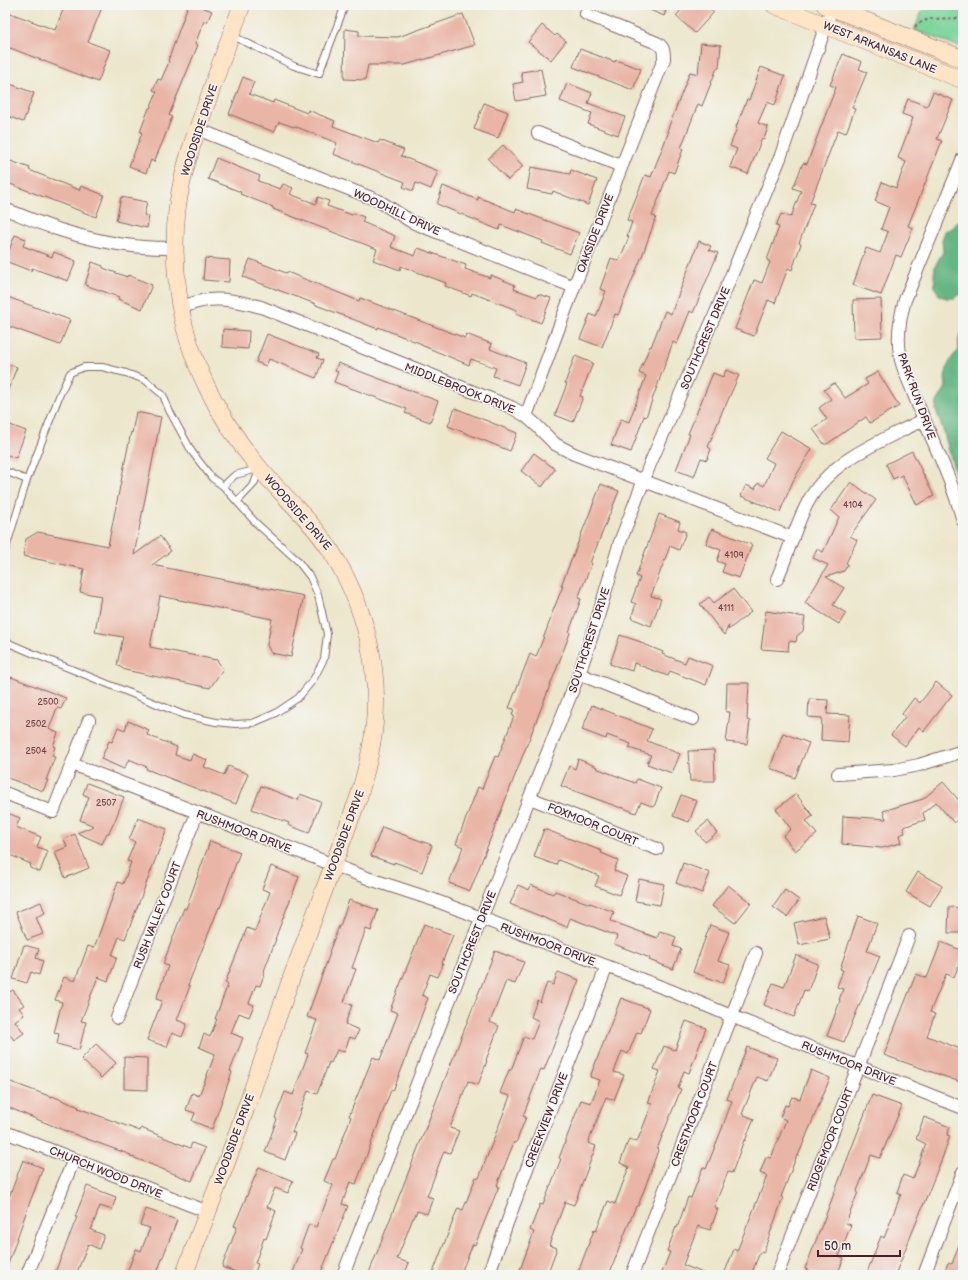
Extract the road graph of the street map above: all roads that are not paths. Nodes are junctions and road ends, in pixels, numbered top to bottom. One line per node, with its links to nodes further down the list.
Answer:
1 (242, 5): 7 (street, WOODSIDE DRIVE)
2 (346, 5): 7 (lane)
3 (774, 5): 6 (street, WEST ARKANSAS LANE)
4 (830, 6): 6 (street, SOUTHCREST DRIVE); 8 (street, WEST ARKANSAS LANE)
5 (586, 14): 13 (street, OAKSIDE DRIVE)
6 (826, 26): 9 (street, WEST ARKANSAS LANE); 23 (street, SOUTHCREST DRIVE)
7 (231, 36): 10 (street, WOODSIDE DRIVE)
8 (963, 59)
9 (963, 80)
10 (197, 129): 15 (street, WOODSIDE DRIVE); 16 (street, WOODHILL DRIVE)
11 (538, 132): 13 (street)
12 (963, 158): 19 (street, PARK RUN DRIVE)
13 (621, 166): 16 (street, OAKSIDE DRIVE)
14 (5, 209): 15 (street)
15 (176, 248): 17 (street, WOODSIDE DRIVE)
16 (574, 287): 18 (street, OAKSIDE DRIVE)
17 (181, 308): 18 (street, MIDDLEBROOK DRIVE); 20 (street, WOODSIDE DRIVE)
18 (526, 416): 23 (street, MIDDLEBROOK DRIVE)
19 (923, 420): 26 (street, PARK RUN DRIVE); 27 (street)
20 (260, 468): 24 (lane); 25 (lane); 41 (street, WOODSIDE DRIVE)
21 (5, 471): 22 (lane)
22 (27, 480): 24 (lane); 28 (lane)
23 (644, 481): 27 (street, MIDDLEBROOK DRIVE); 31 (street, SOUTHCREST DRIVE)
24 (223, 486): 25 (lane)
25 (237, 502): 30 (lane)
26 (963, 520)
27 (793, 538): 29 (street)
28 (5, 551)
29 (777, 579)
30 (5, 639)
31 (579, 674): 32 (street); 38 (street, SOUTHCREST DRIVE)
32 (693, 718)
33 (89, 720): 35 (street)
34 (963, 751): 36 (street)
35 (72, 764): 37 (street); 39 (street, RUSHMOOR DRIVE)
36 (838, 774)
37 (5, 793)
38 (530, 798): 40 (street, FOXMOOR COURT); 42 (street, SOUTHCREST DRIVE)
39 (197, 813): 41 (street, RUSHMOOR DRIVE); 47 (street, RUSH VALLEY COURT)
40 (657, 849)
41 (332, 864): 42 (street, RUSHMOOR DRIVE); 53 (street, WOODSIDE DRIVE)
42 (481, 919): 45 (street, RUSHMOOR DRIVE); 56 (street, SOUTHCREST DRIVE)
43 (909, 936): 48 (street, RIDGEMOOR COURT)
44 (756, 953): 46 (street, CRESTMOOR COURT)
45 (606, 966): 46 (street, RUSHMOOR DRIVE); 57 (street, CREEKVIEW DRIVE)
46 (731, 1016): 48 (street, RUSHMOOR DRIVE); 58 (street, CRESTMOOR COURT)
47 (117, 1018)
48 (858, 1067): 49 (street, RUSHMOOR DRIVE); 59 (street, RIDGEMOOR COURT)
49 (963, 1108)
50 (5, 1132): 51 (street, CHURCH WOOD DRIVE)
51 (74, 1159): 53 (street, CHURCH WOOD DRIVE); 54 (street)
52 (963, 1172): 60 (street)
53 (208, 1212): 55 (street, WOODSIDE DRIVE)
54 (27, 1275)
55 (184, 1275)
56 (342, 1275)
57 (488, 1275)
58 (632, 1275)
59 (777, 1275)
60 (924, 1275)

